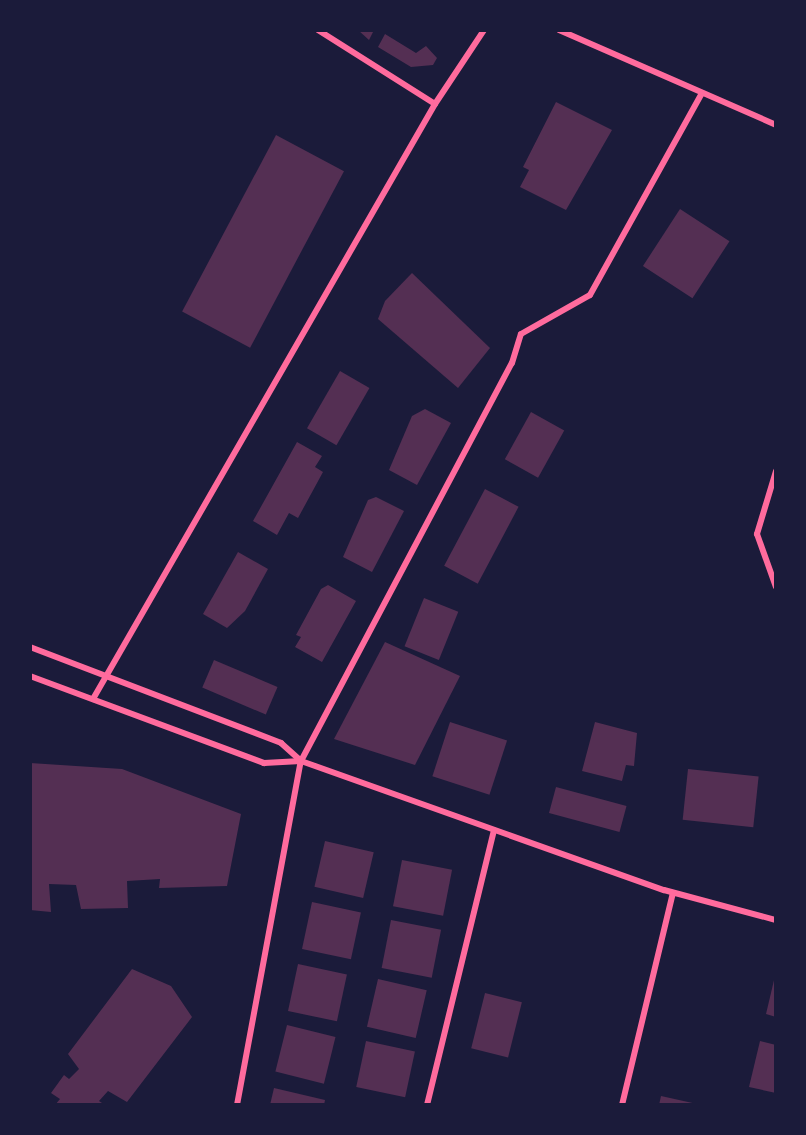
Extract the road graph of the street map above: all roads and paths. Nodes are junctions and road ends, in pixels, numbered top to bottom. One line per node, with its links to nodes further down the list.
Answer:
1 (318, 30): 5 (street)
2 (484, 30): 5 (street)
3 (559, 30): 4 (street)
4 (702, 93): 6 (street); 13 (street)
5 (435, 104): 11 (street)
6 (776, 125)
7 (776, 471): 8 (street)
8 (776, 587)
9 (30, 647): 11 (street)
10 (30, 676): 12 (street)
11 (107, 676): 12 (street); 13 (street)
12 (93, 699): 13 (street)
13 (301, 761): 14 (street); 17 (street)
14 (494, 830): 15 (street); 18 (street)
15 (673, 893): 16 (street); 19 (street)
16 (776, 920)
17 (237, 1105)
18 (427, 1105)
19 (622, 1105)

